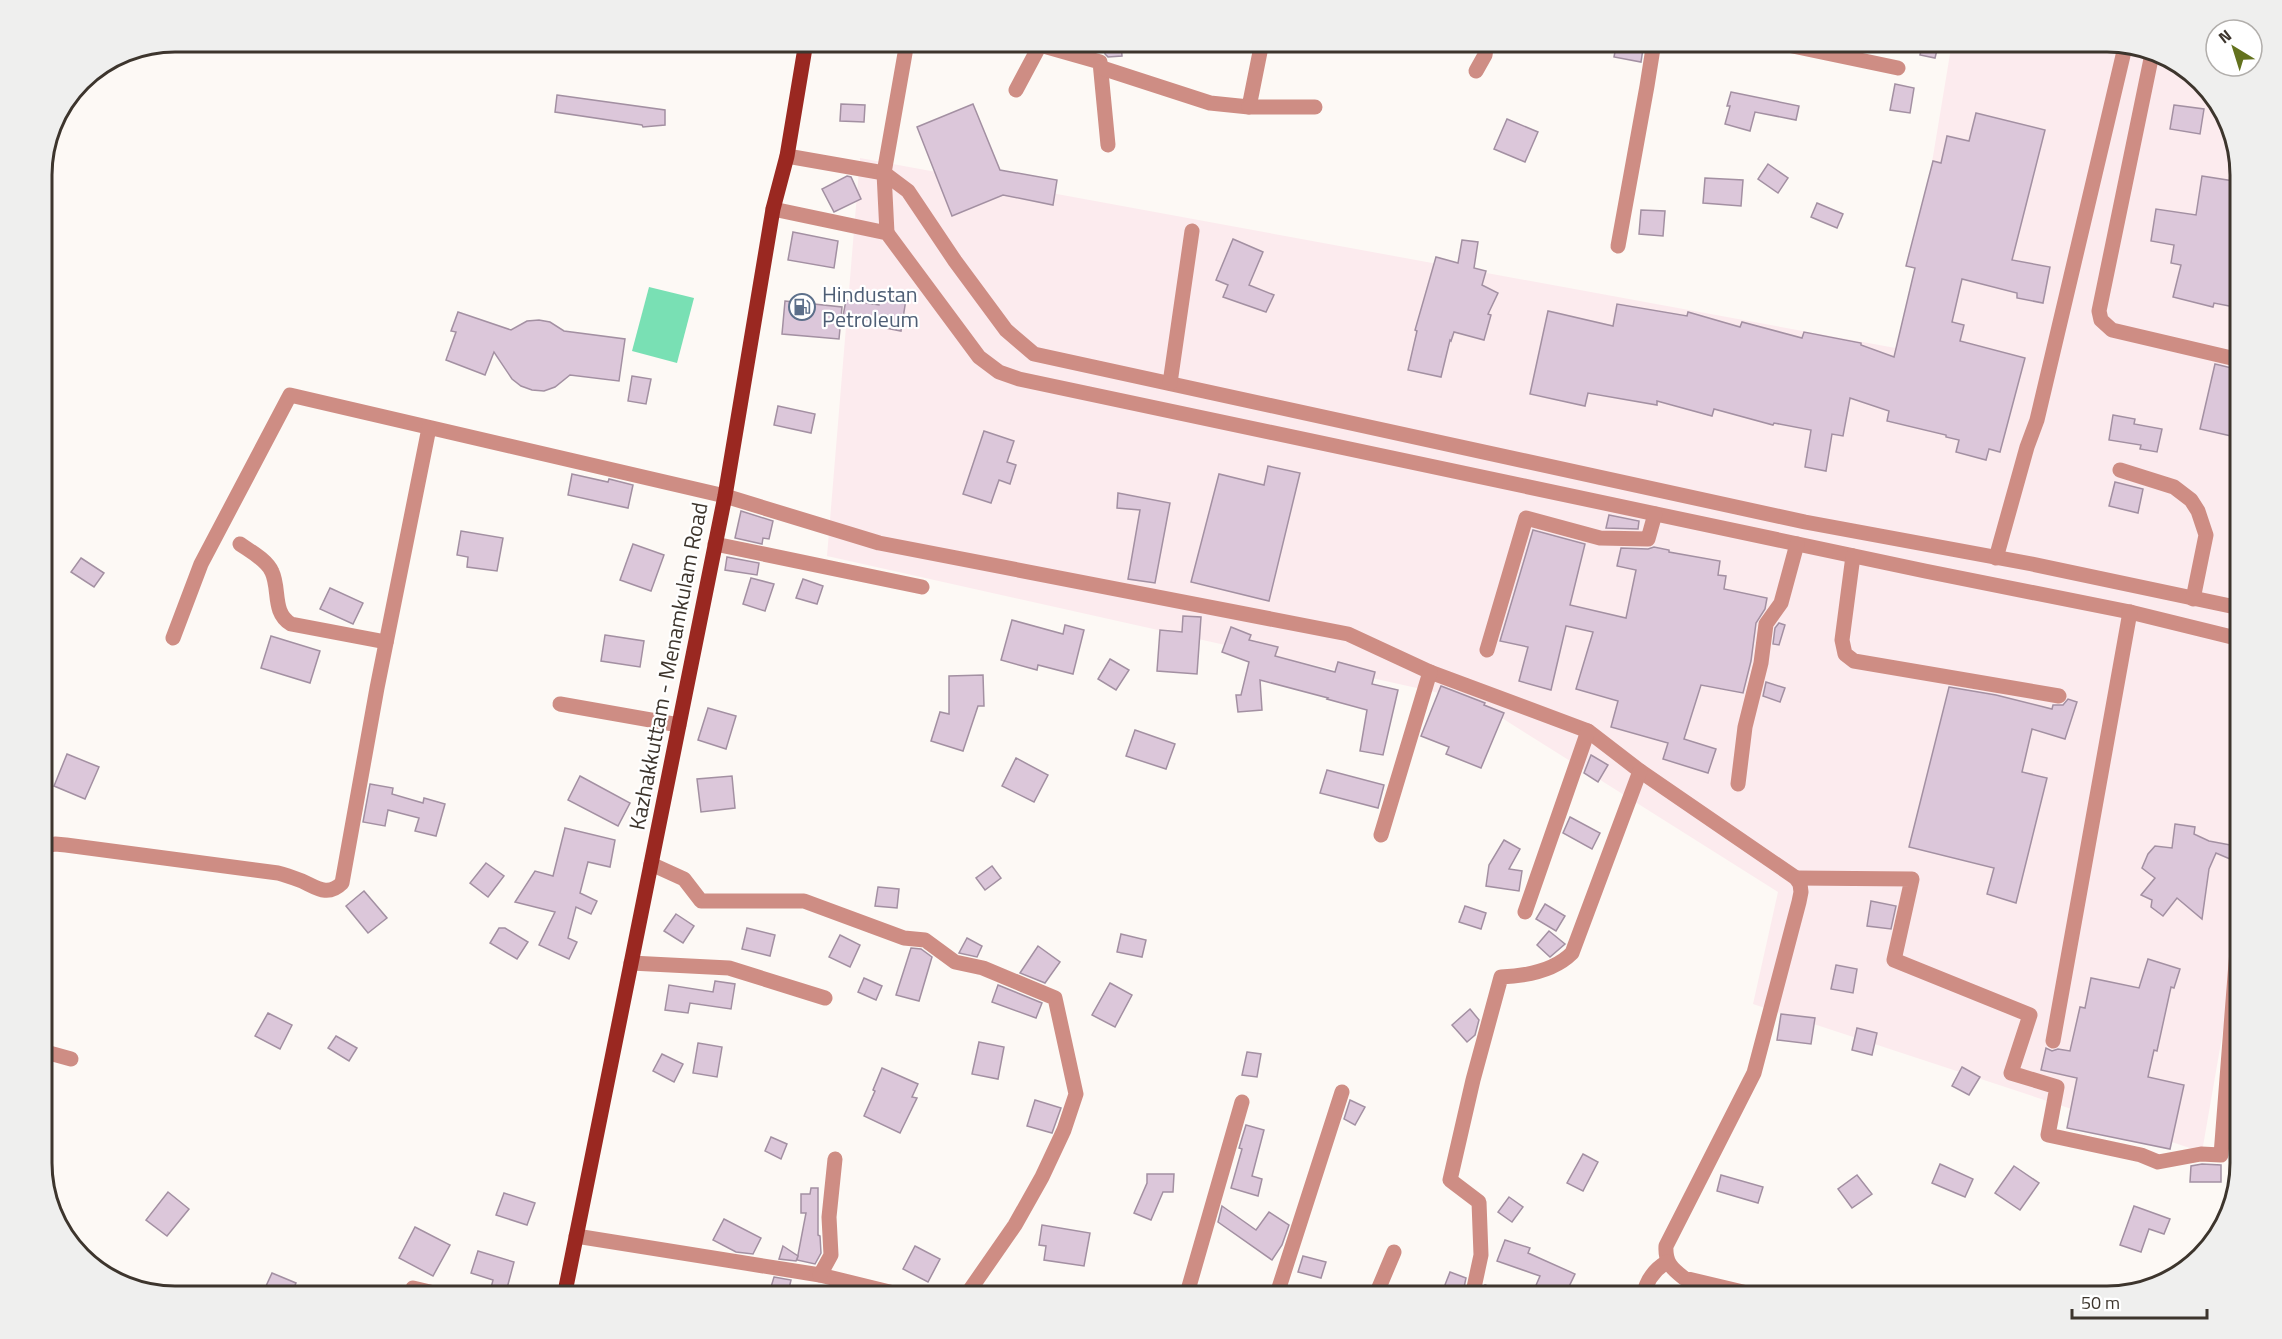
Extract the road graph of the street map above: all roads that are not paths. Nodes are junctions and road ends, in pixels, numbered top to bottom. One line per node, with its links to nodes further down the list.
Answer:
1 (1261, 52): 15 (street)
2 (1486, 52): 13 (street)
3 (1652, 52): 23 (street)
4 (1822, 52): 12 (street)
5 (804, 53): 18 (main road, Kazhakkuttam - Menamkulam Road)
6 (905, 53): 19 (street)
7 (1034, 53): 14 (street)
8 (1071, 53): 11 (street)
9 (2124, 54): 39 (street)
10 (2151, 61): 24 (street)
11 (1102, 68): 15 (street); 17 (street)
12 (1898, 68)
13 (1476, 71)
14 (1016, 90)
15 (1249, 107): 16 (street)
16 (1315, 107)
17 (1108, 146)
18 (787, 156): 19 (street); 20 (main road, Kazhakkuttam - Menamkulam Road)
19 (884, 173): 22 (street); 25 (street)
20 (773, 210): 22 (street); 31 (main road, Kazhakkuttam - Menamkulam Road)
21 (1192, 231): 25 (street)
22 (887, 233): 27 (street)
23 (1618, 246)
24 (2229, 357)
25 (1170, 383): 26 (street)
26 (1231, 396): 27 (street); 30 (street)
27 (1226, 424): 32 (street)
28 (429, 428): 31 (street); 48 (street); 49 (street)
29 (2120, 470): 44 (street)
30 (1632, 486): 32 (street); 34 (street)
31 (725, 496): 36 (main road, Kazhakkuttam - Menamkulam Road); 51 (street)
32 (1626, 508): 33 (street)
33 (1654, 514): 37 (street); 50 (street)
34 (1884, 538): 39 (street); 40 (street)
35 (240, 544): 49 (street)
36 (715, 544): 42 (street); 54 (main road, Kazhakkuttam - Menamkulam Road)
37 (1797, 544): 38 (street); 57 (street)
38 (1853, 556): 40 (street); 52 (street)
39 (1996, 558): 41 (street)
40 (1874, 561): 43 (street)
41 (2032, 564): 43 (street); 44 (street)
42 (922, 587)
43 (2022, 590): 46 (street)
44 (2193, 599): 45 (street)
45 (2229, 606)
46 (2130, 612): 47 (street); 65 (street)
47 (2229, 636)
48 (173, 638)
49 (386, 642): 59 (street)
50 (1487, 650)
51 (1430, 672): 55 (street); 58 (street)
52 (2059, 696)
53 (560, 704): 54 (street)
54 (679, 725): 60 (main road, Kazhakkuttam - Menamkulam Road)
55 (1588, 731): 56 (street); 62 (street)
56 (1640, 771): 61 (street); 82 (street)
57 (1738, 784)
58 (1381, 835)
59 (53, 845)
60 (651, 864): 63 (main road, Kazhakkuttam - Menamkulam Road); 78 (street)
61 (1796, 878): 66 (street); 74 (street)
62 (1526, 912)
63 (631, 963): 64 (street); 72 (main road, Kazhakkuttam - Menamkulam Road)
64 (825, 998)
65 (2053, 1041)
66 (2230, 1041)
67 (53, 1054): 68 (street)
68 (71, 1059)
69 (1342, 1092): 80 (street)
70 (1242, 1102): 79 (street)
71 (835, 1159): 75 (street)
72 (576, 1236): 75 (street); 76 (main road, Kazhakkuttam - Menamkulam Road)
73 (1394, 1252): 81 (street)
74 (1667, 1262): 83 (street); 84 (street)
75 (820, 1275): 77 (street)
76 (566, 1286)
77 (865, 1286)
78 (973, 1286)
79 (1189, 1286)
80 (1280, 1286)
81 (1380, 1286)
82 (1474, 1286)
83 (1647, 1286)
84 (1718, 1286)

